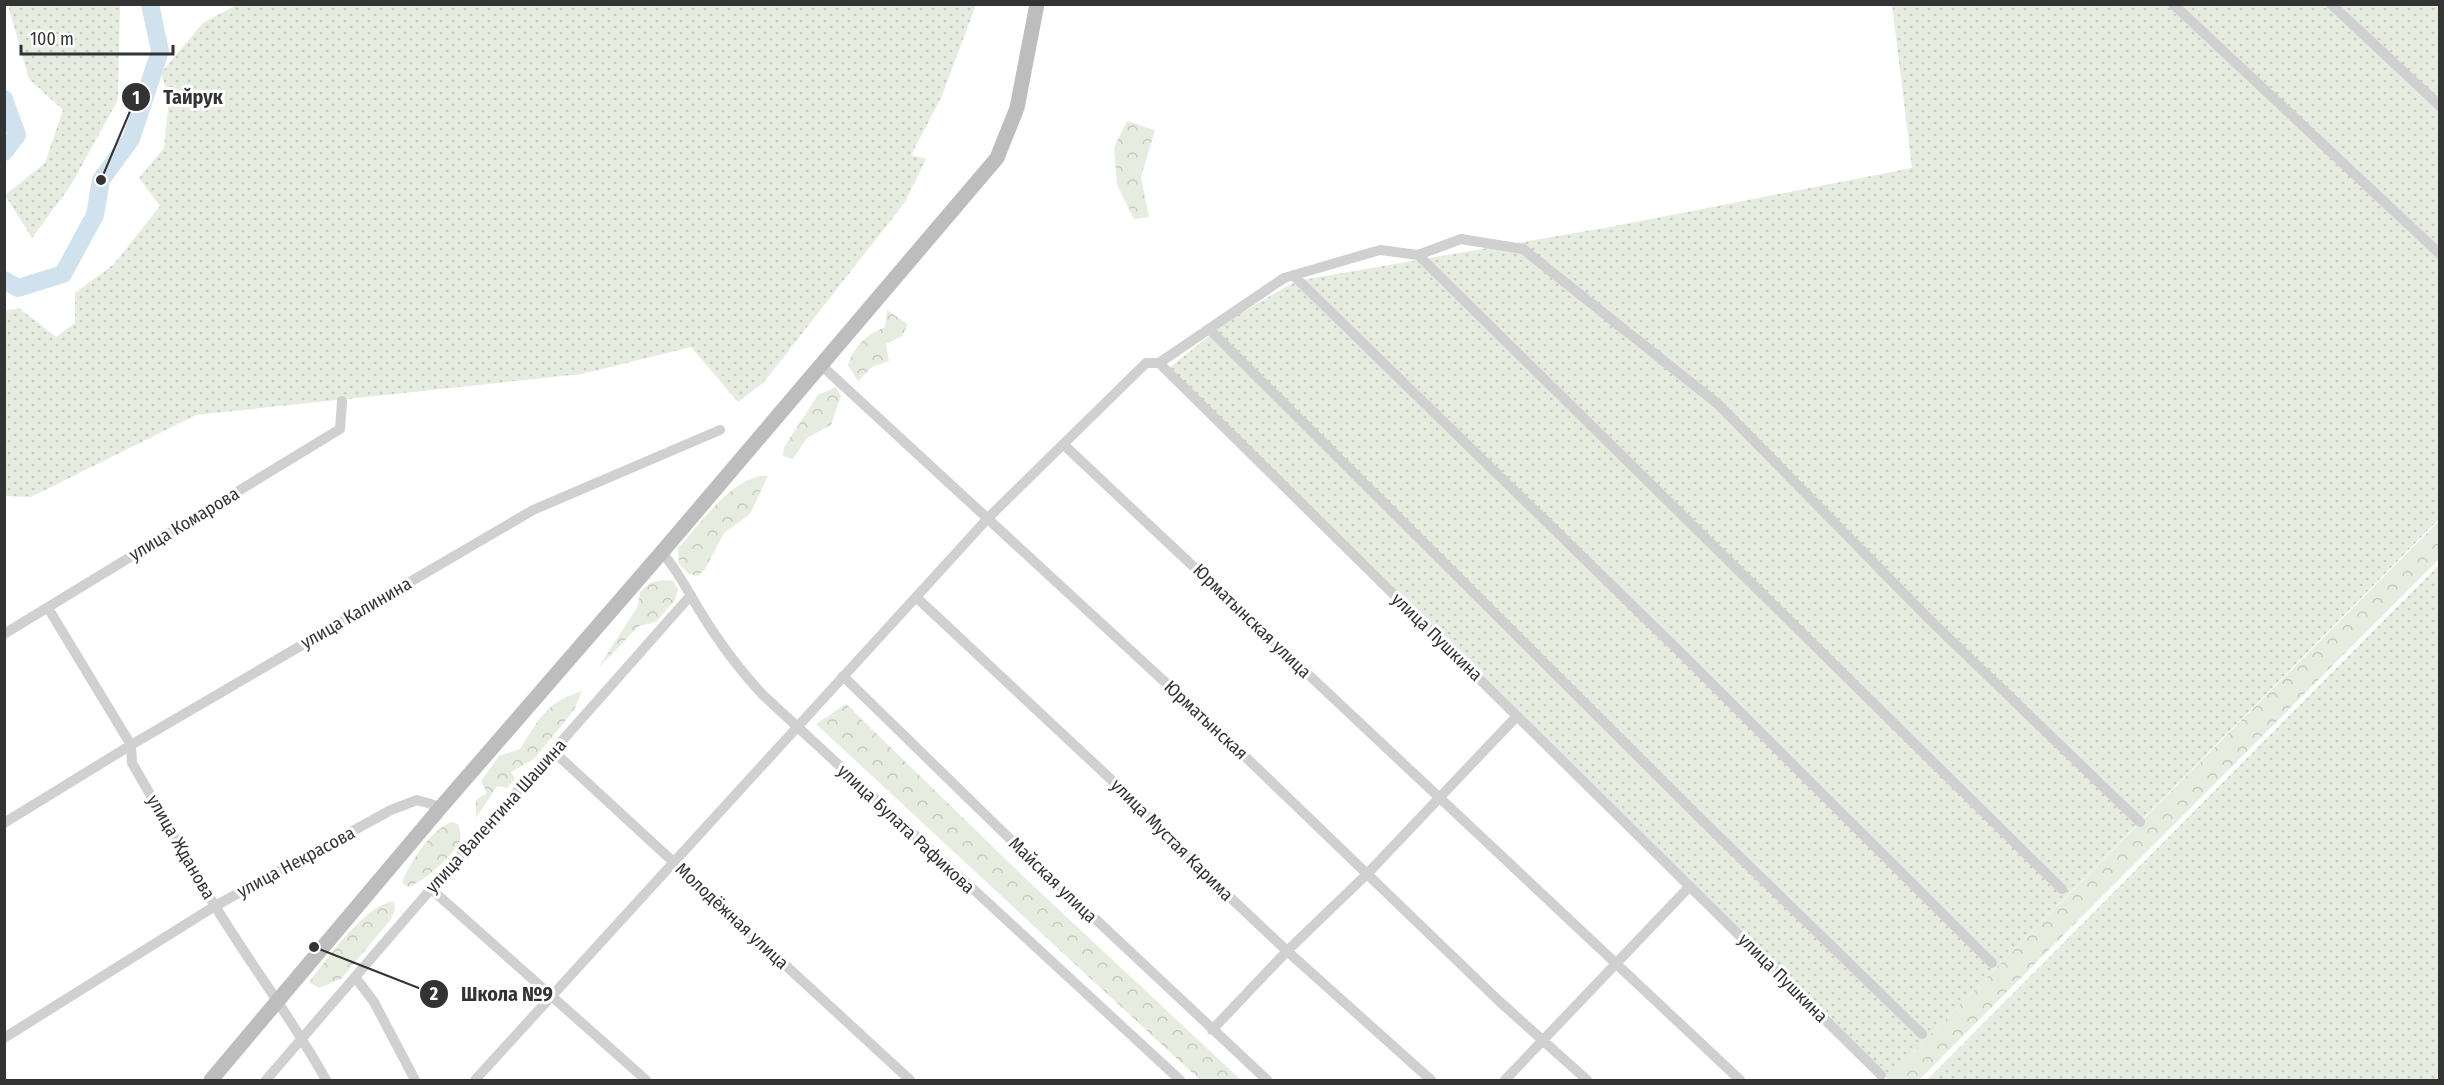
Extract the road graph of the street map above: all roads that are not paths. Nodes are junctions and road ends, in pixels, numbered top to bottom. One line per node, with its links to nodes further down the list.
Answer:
1 (1037, 4): 10 (street)
2 (2173, 4): 5 (street)
3 (2331, 4): 4 (street)
4 (2439, 106)
5 (2439, 254)
6 (1418, 255): 7 (street); 27 (street); 33 (street)
7 (1293, 275): 8 (street); 36 (street)
8 (1209, 329): 9 (street); 42 (street)
9 (1159, 363): 13 (street); 21 (street, улица Пушкина)
10 (822, 365): 14 (street, Юрматынская); 15 (street)
11 (342, 401): 18 (street, улица Комарова)
12 (720, 430): 23 (street, улица Калинина)
13 (1064, 445): 14 (street); 25 (street, Юрматынская улица)
14 (989, 517): 17 (street); 30 (street, Юрматынская)
15 (662, 552): 16 (street, улица Булата Рафикова); 26 (street)
16 (691, 595): 22 (street, улица Булата Рафикова); 24 (street, улица Валентина Шашина)
17 (916, 597): 20 (street); 35 (street, улица Мустая Карима)
18 (48, 608): 19 (street, улица Комарова); 23 (street, улица Жданова)
19 (4, 634)
20 (843, 676): 22 (street); 41 (street, Майская улица)
21 (1517, 716): 25 (street); 31 (street, улица Пушкина)
22 (796, 728): 29 (street); 54 (street, улица Булата Рафикова)
23 (132, 745): 28 (street, улица Калинина); 34 (street, улица Жданова)
24 (553, 752): 29 (street, Молодёжная улица); 32 (street, улица Валентина Шашина)
25 (1439, 797): 30 (street); 37 (street, Юрматынская улица)
26 (441, 807): 34 (street, улица Некрасова); 40 (street)
27 (2140, 822)
28 (4, 823)
29 (674, 862): 39 (street); 53 (street, Молодёжная улица)
30 (1367, 874): 35 (street); 45 (street, Юрматынская)
31 (1690, 886): 37 (street); 46 (street, улица Пушкина)
32 (431, 889): 38 (street, улица Валентина Шашина); 39 (street)
33 (2062, 889)
34 (215, 906): 40 (street, улица Жданова); 43 (street, улица Некрасова)
35 (1287, 951): 41 (street); 56 (street, улица Мустая Карима)
36 (1992, 963)
37 (1617, 965): 45 (street); 59 (street, Юрматынская улица)
38 (355, 977): 44 (street, улица Валентина Шашина); 50 (street)
39 (552, 996): 51 (street); 52 (street)
40 (277, 1003): 44 (street, улица Жданова); 47 (street)
41 (1212, 1030): 55 (street, Майская улица)
42 (1922, 1034)
43 (4, 1038)
44 (302, 1038): 48 (street, улица Валентина Шашина); 49 (street, улица Жданова)
45 (1543, 1042): 57 (street); 58 (street, Юрматынская)
46 (1881, 1075)
47 (217, 1078)
48 (267, 1080)
49 (326, 1080)
50 (415, 1080)
51 (475, 1080)
52 (646, 1080)
53 (910, 1080)
54 (1180, 1080)
55 (1267, 1080)
56 (1431, 1080)
57 (1504, 1080)
58 (1587, 1080)
59 (1740, 1080)

